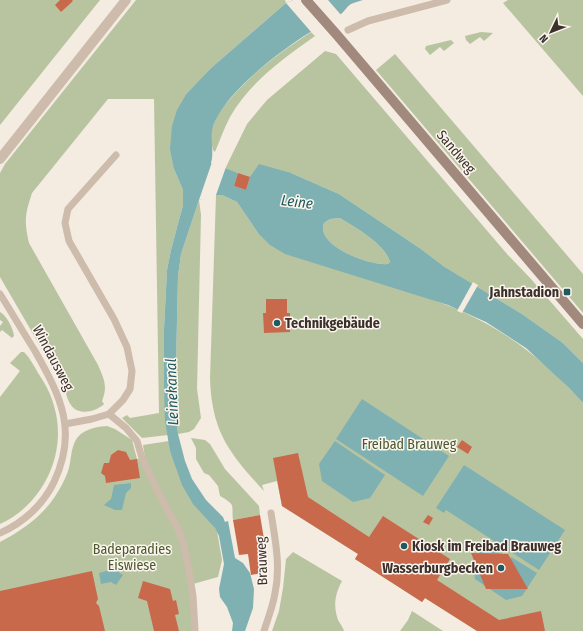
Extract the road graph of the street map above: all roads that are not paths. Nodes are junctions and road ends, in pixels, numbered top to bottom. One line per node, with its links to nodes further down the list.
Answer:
1 (126, 0): 6 (street)
2 (306, 0): 8 (street, Sandweg)
3 (447, 0): 4 (lane)
4 (348, 30)
5 (116, 155): 9 (lane)
6 (0, 159)
7 (0, 294): 10 (lane, Windausweg)
8 (583, 324)
9 (109, 414): 10 (lane); 13 (lane)
10 (66, 424): 12 (lane, Windausweg)
11 (271, 513): 14 (lane, Brauweg)
12 (0, 533)
13 (195, 631)
14 (264, 631)

